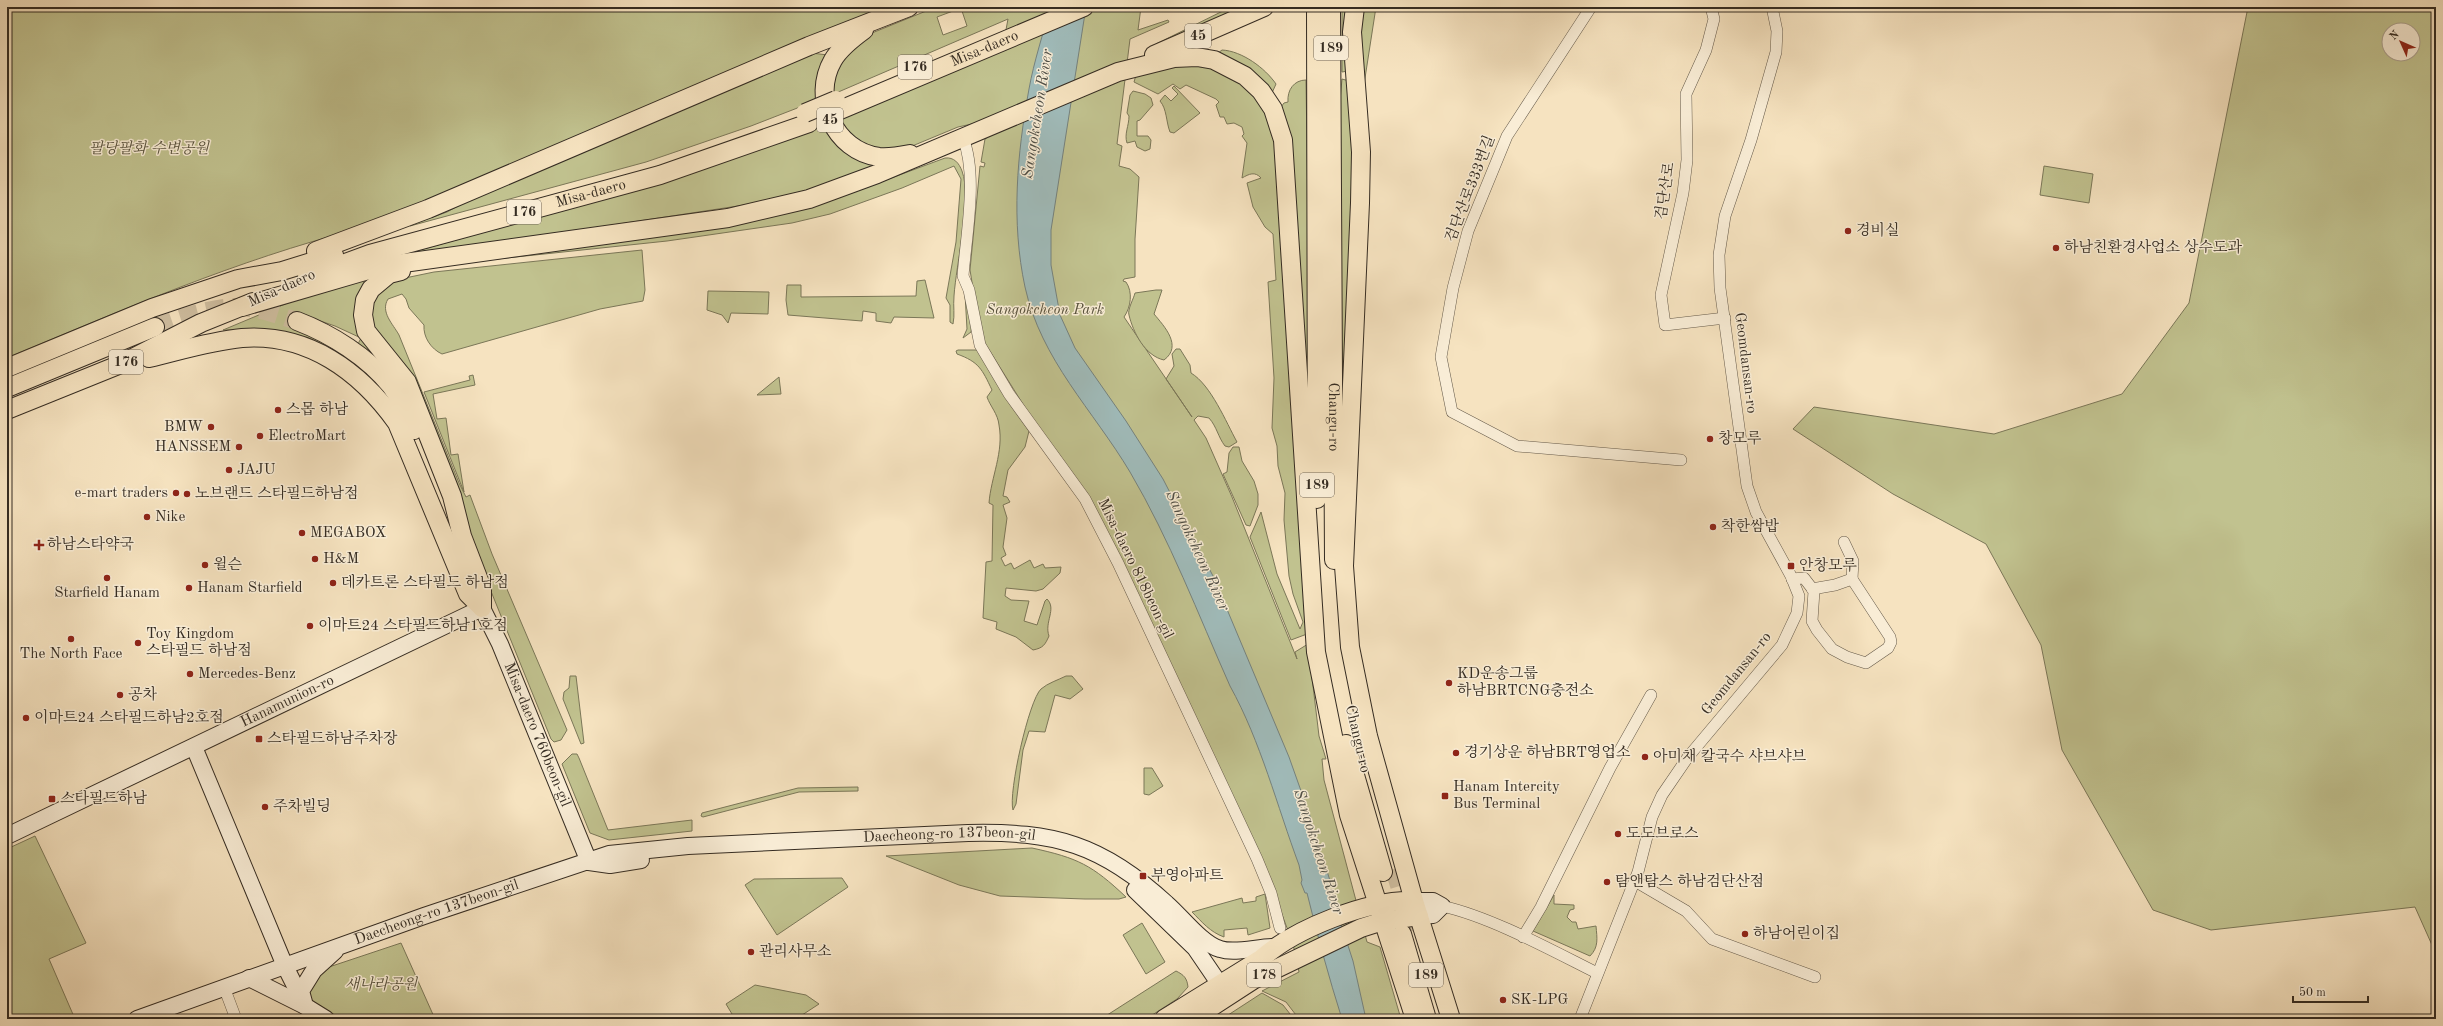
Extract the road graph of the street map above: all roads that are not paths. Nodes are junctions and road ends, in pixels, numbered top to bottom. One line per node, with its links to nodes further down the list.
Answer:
1 (909, 7): 11 (main road, 45)
2 (1059, 7): 12 (main road, Misa-daero / 176)
3 (1084, 7): 12 (main road, Misa-daero / 176)
4 (1264, 7): 13 (main road, 45)
5 (1316, 7): 14 (main road)
6 (1331, 7): 14 (main road, Changu-ro / 189)
7 (1355, 7): 44 (main road)
8 (1591, 7): 28 (street, 검단산로333번길)
9 (1711, 7): 21 (street, 검단산로)
10 (1772, 7): 21 (street, Geomdansan-ro)
11 (878, 19): 17 (main road, 45); 19 (main road)
12 (992, 39): 15 (main road, Misa-daero / 176)
13 (1125, 70): 16 (main road, 45); 41 (main road)
14 (1323, 90): 39 (main road, Changu-ro / 189)
15 (807, 118): 19 (main road, Misa-daero / 176); 20 (main road, Misa-daero / 176)
16 (963, 138): 17 (main road, 45); 45 (street, Misa-daero 818beon-gil)
17 (938, 149): 18 (main road)
18 (438, 258): 20 (main road); 29 (main road)
19 (238, 279): 25 (main road, Misa-daero / 176)
20 (242, 307): 24 (main road, Misa-daero / 176)
21 (1725, 318): 31 (street, Geomdansan-ro)
22 (298, 321): 29 (main road)
23 (155, 327): 26 (main road)
24 (121, 364): 27 (main road, Misa-daero / 176); 34 (main road)
25 (7, 368)
26 (7, 388)
27 (7, 410)
28 (1681, 460)
29 (462, 536): 34 (main road)
30 (1844, 542): 32 (street)
31 (1792, 579): 33 (street); 40 (street, Geomdansan-ro)
32 (1852, 580): 33 (street); 33 (street)
33 (1812, 588)
34 (482, 608): 36 (main road, Hanamunion-ro); 38 (main road, Misa-daero 760beon-gil)
35 (1651, 695): 46 (street)
36 (194, 747): 37 (main road, Hanamunion-ro); 49 (main road)
37 (7, 836)
38 (590, 862): 47 (main road, Daecheong-ro 137beon-gil); 48 (main road, Daecheong-ro 137beon-gil); 54 (main road, Daecheong-ro 137beon-gil)
39 (1389, 870)
40 (1635, 881): 50 (street, Geomdansan-ro); 51 (street)
41 (1376, 903): 43 (main road); 44 (main road, 178); 48 (main road, 178)
42 (1442, 906): 44 (main road); 46 (street)
43 (1383, 920): 44 (main road, 178); 54 (main road, 178); 61 (main road)
44 (1412, 921): 62 (main road, 189); 63 (main road, 189); 64 (main road)
45 (1280, 928)
46 (1523, 937): 50 (street)
47 (341, 946): 49 (main road, Daecheong-ro 137beon-gil); 55 (main road)
48 (1274, 947): 54 (main road, 178)
49 (285, 966): 52 (main road, Daecheong-ro 137beon-gil); 55 (main road)
50 (1597, 973): 65 (street, Geomdansan-ro)
51 (1815, 977)
52 (249, 978): 53 (main road, Daecheong-ro 137beon-gil); 55 (main road)
53 (224, 987): 56 (main road, Daecheong-ro 137beon-gil); 57 (street)
54 (1224, 990): 59 (main road, 178); 60 (main road, 178)
55 (304, 1006): 58 (main road)
56 (137, 1019)
57 (236, 1019)
58 (326, 1019)
59 (1164, 1019)
60 (1193, 1019)
61 (1414, 1019)
62 (1427, 1019)
63 (1440, 1019)
64 (1451, 1019)
65 (1580, 1019)

